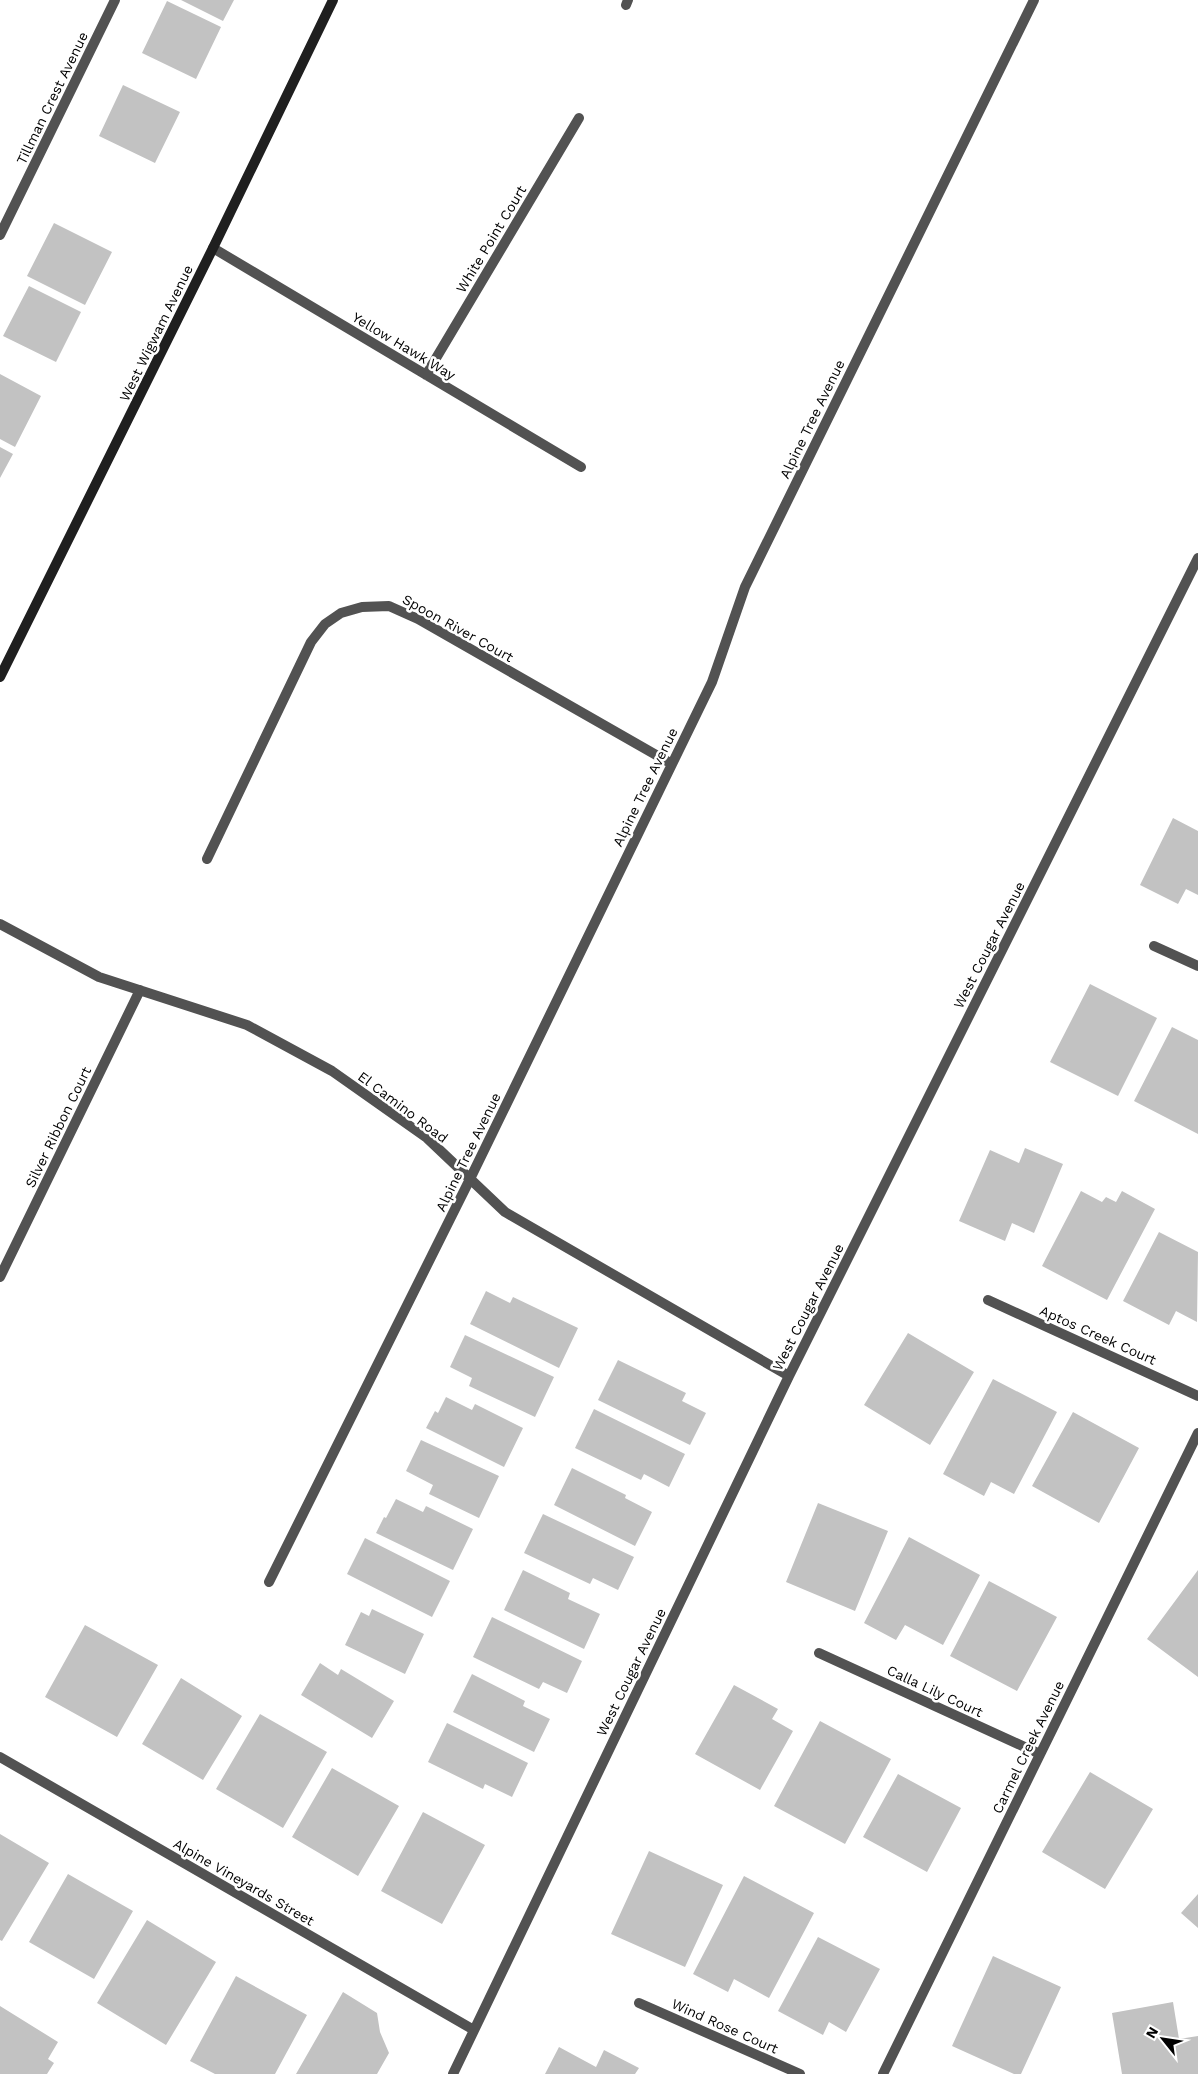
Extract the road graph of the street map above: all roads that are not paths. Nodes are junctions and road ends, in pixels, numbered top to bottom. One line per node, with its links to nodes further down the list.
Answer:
1 (115, 0): 5 (street, Tillman Crest Avenue)
2 (332, 0): 6 (street, West Wigwam Avenue)
3 (1034, 0): 11 (street, Alpine Tree Avenue)
4 (579, 118): 7 (street, White Point Court)
5 (0, 235)
6 (213, 248): 7 (street, Yellow Hawk Way); 10 (street, West Wigwam Avenue)
7 (426, 375): 8 (street, Yellow Hawk Way)
8 (581, 467)
9 (1198, 558): 20 (street, West Cougar Avenue)
10 (0, 677)
11 (672, 764): 12 (street, Spoon River Court); 17 (street, Alpine Tree Avenue)
12 (207, 858)
13 (0, 924): 16 (street, El Camino Road)
14 (1154, 946): 15 (street)
15 (1198, 966)
16 (140, 990): 17 (street, El Camino Road); 18 (street, Silver Ribbon Court)
17 (470, 1179): 20 (street, El Camino Road); 23 (street, Alpine Tree Avenue)
18 (0, 1277)
19 (988, 1300): 21 (street, Aptos Creek Court)
20 (789, 1376): 28 (street, West Cougar Avenue)
21 (1198, 1396)
22 (1198, 1433): 25 (street, Carmel Creek Avenue)
23 (269, 1582)
24 (819, 1653): 25 (street, Calla Lily Court)
25 (1040, 1754): 31 (street, Carmel Creek Avenue)
26 (0, 1757): 28 (street, Alpine Vineyards Street)
27 (639, 2003): 30 (street, Wind Rose Court)
28 (474, 2030): 29 (street, West Cougar Avenue)
29 (453, 2074)
30 (800, 2074)
31 (883, 2074)

